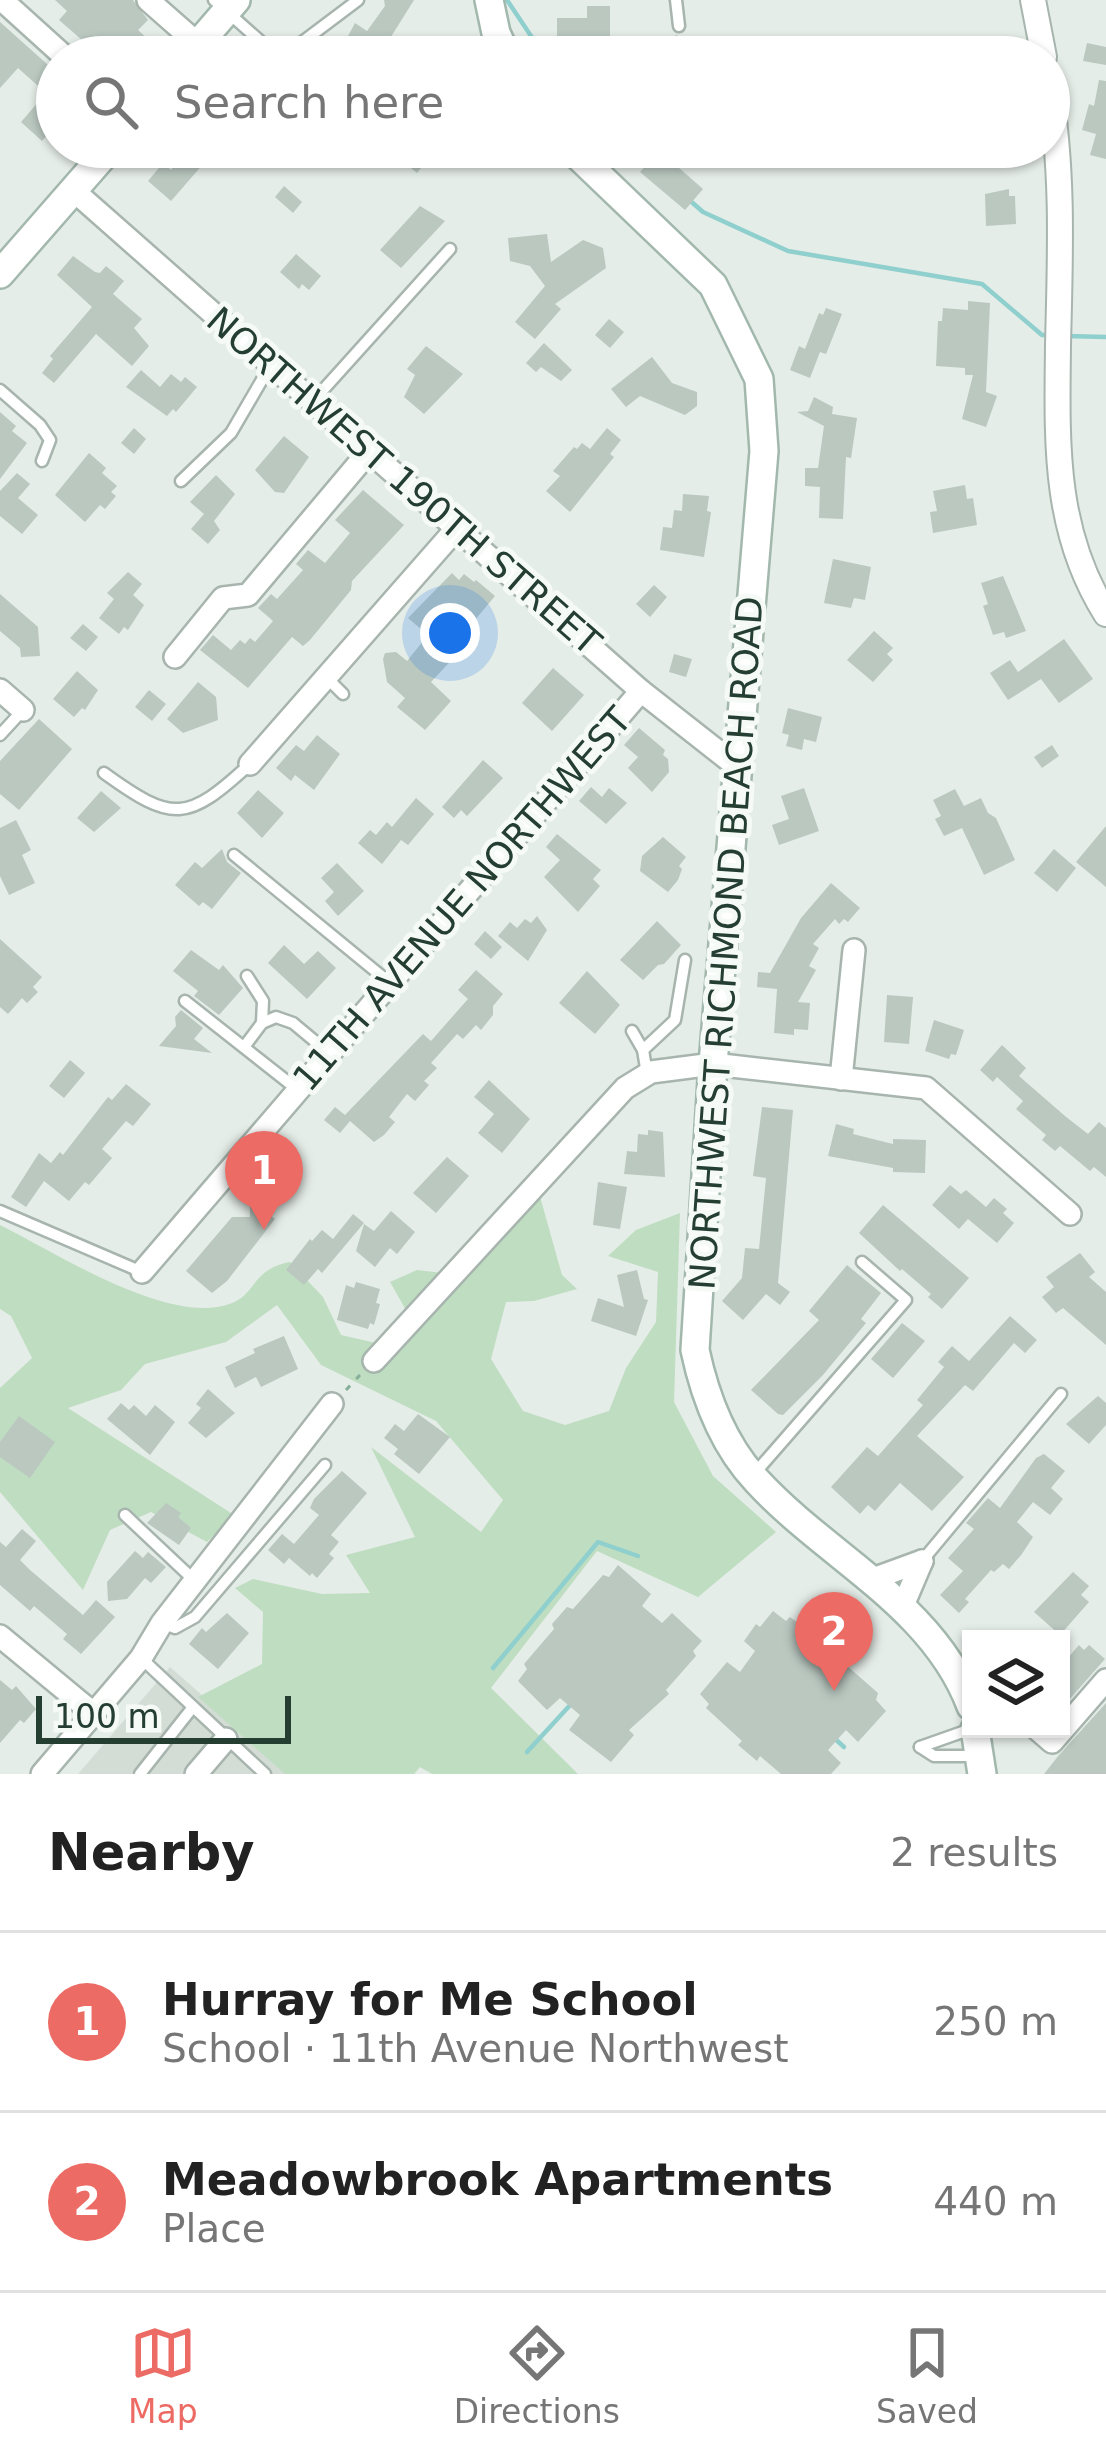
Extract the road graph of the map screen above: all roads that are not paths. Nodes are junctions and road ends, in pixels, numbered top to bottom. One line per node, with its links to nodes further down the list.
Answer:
1 (2, 0): 9 (street)
2 (148, 0): 10 (street)
3 (358, 0): 13 (lane)
4 (490, 0): 14 (main road)
5 (676, 0): 8 (lane)
6 (1033, 0): 15 (street)
7 (225, 4): 11 (main road); 12 (lane)
8 (679, 26)
9 (42, 36)
10 (180, 36)
11 (203, 36)
12 (256, 36)
13 (311, 36)
14 (497, 36)
15 (1040, 36)
16 (93, 168): 19 (main road)
17 (591, 168): 38 (main road, NORTHWEST RICHMOND BEACH ROAD)
18 (1056, 168): 29 (street)
19 (74, 190): 21 (main road); 22 (street, NORTHWEST 190TH STREET)
20 (450, 250): 24 (lane)
21 (4, 261)
22 (271, 363): 24 (street, NORTHWEST 190TH STREET); 27 (lane)
23 (0, 389): 26 (lane)
24 (314, 400): 25 (street, NORTHWEST 190TH STREET)
25 (371, 449): 28 (street, NORTHWEST 190TH STREET); 30 (street)
26 (42, 461)
27 (181, 481)
28 (458, 527): 31 (street); 33 (street, NORTHWEST 190TH STREET)
29 (1106, 614)
30 (175, 656)
31 (326, 677): 34 (lane); 37 (street)
32 (0, 690): 35 (street)
33 (641, 691): 38 (street, NORTHWEST 190TH STREET); 44 (street, 11TH AVENUE NORTHWEST)
34 (343, 694)
35 (22, 710): 36 (lane)
36 (0, 735)
37 (250, 764): 39 (lane)
38 (740, 768): 51 (main road, NORTHWEST RICHMOND BEACH ROAD)
39 (104, 773)
40 (234, 855): 44 (lane)
41 (854, 950): 53 (street)
42 (685, 961): 49 (lane)
43 (247, 976): 46 (lane)
44 (390, 982): 50 (street, 11TH AVENUE NORTHWEST)
45 (185, 1001): 48 (lane)
46 (262, 1023): 48 (lane); 50 (lane)
47 (632, 1030): 49 (lane)
48 (244, 1047): 54 (lane)
49 (643, 1050): 52 (lane)
50 (329, 1053): 54 (street, 11TH AVENUE NORTHWEST)
51 (713, 1064): 52 (street); 53 (street); 63 (main road, NORTHWEST RICHMOND BEACH ROAD)
52 (647, 1074): 59 (street)
53 (841, 1079): 56 (street)
54 (298, 1090): 58 (street, 11TH AVENUE NORTHWEST)
55 (0, 1211): 58 (lane)
56 (1070, 1214)
57 (862, 1262): 63 (lane)
58 (142, 1272)
59 (374, 1361)
60 (1061, 1394): 65 (lane)
61 (332, 1404): 67 (street)
62 (325, 1465): 69 (lane)
63 (753, 1476): 66 (main road, NORTHWEST RICHMOND BEACH ROAD)
64 (125, 1515): 67 (lane)
65 (922, 1562): 66 (street); 68 (street)
66 (870, 1580): 68 (main road, NORTHWEST RICHMOND BEACH ROAD)
67 (195, 1581): 69 (street)
68 (902, 1608): 73 (main road, NORTHWEST RICHMOND BEACH ROAD)
69 (163, 1623): 71 (street)
70 (0, 1636): 75 (street)
71 (140, 1658): 74 (lane); 75 (street)
72 (1106, 1680): 76 (street)
73 (962, 1687)
74 (193, 1707): 77 (lane); 79 (lane)
75 (93, 1713): 78 (street)
76 (1070, 1721)
77 (226, 1738): 80 (street); 81 (lane)
78 (42, 1774)
79 (140, 1774)
80 (196, 1774)
81 (265, 1774)

